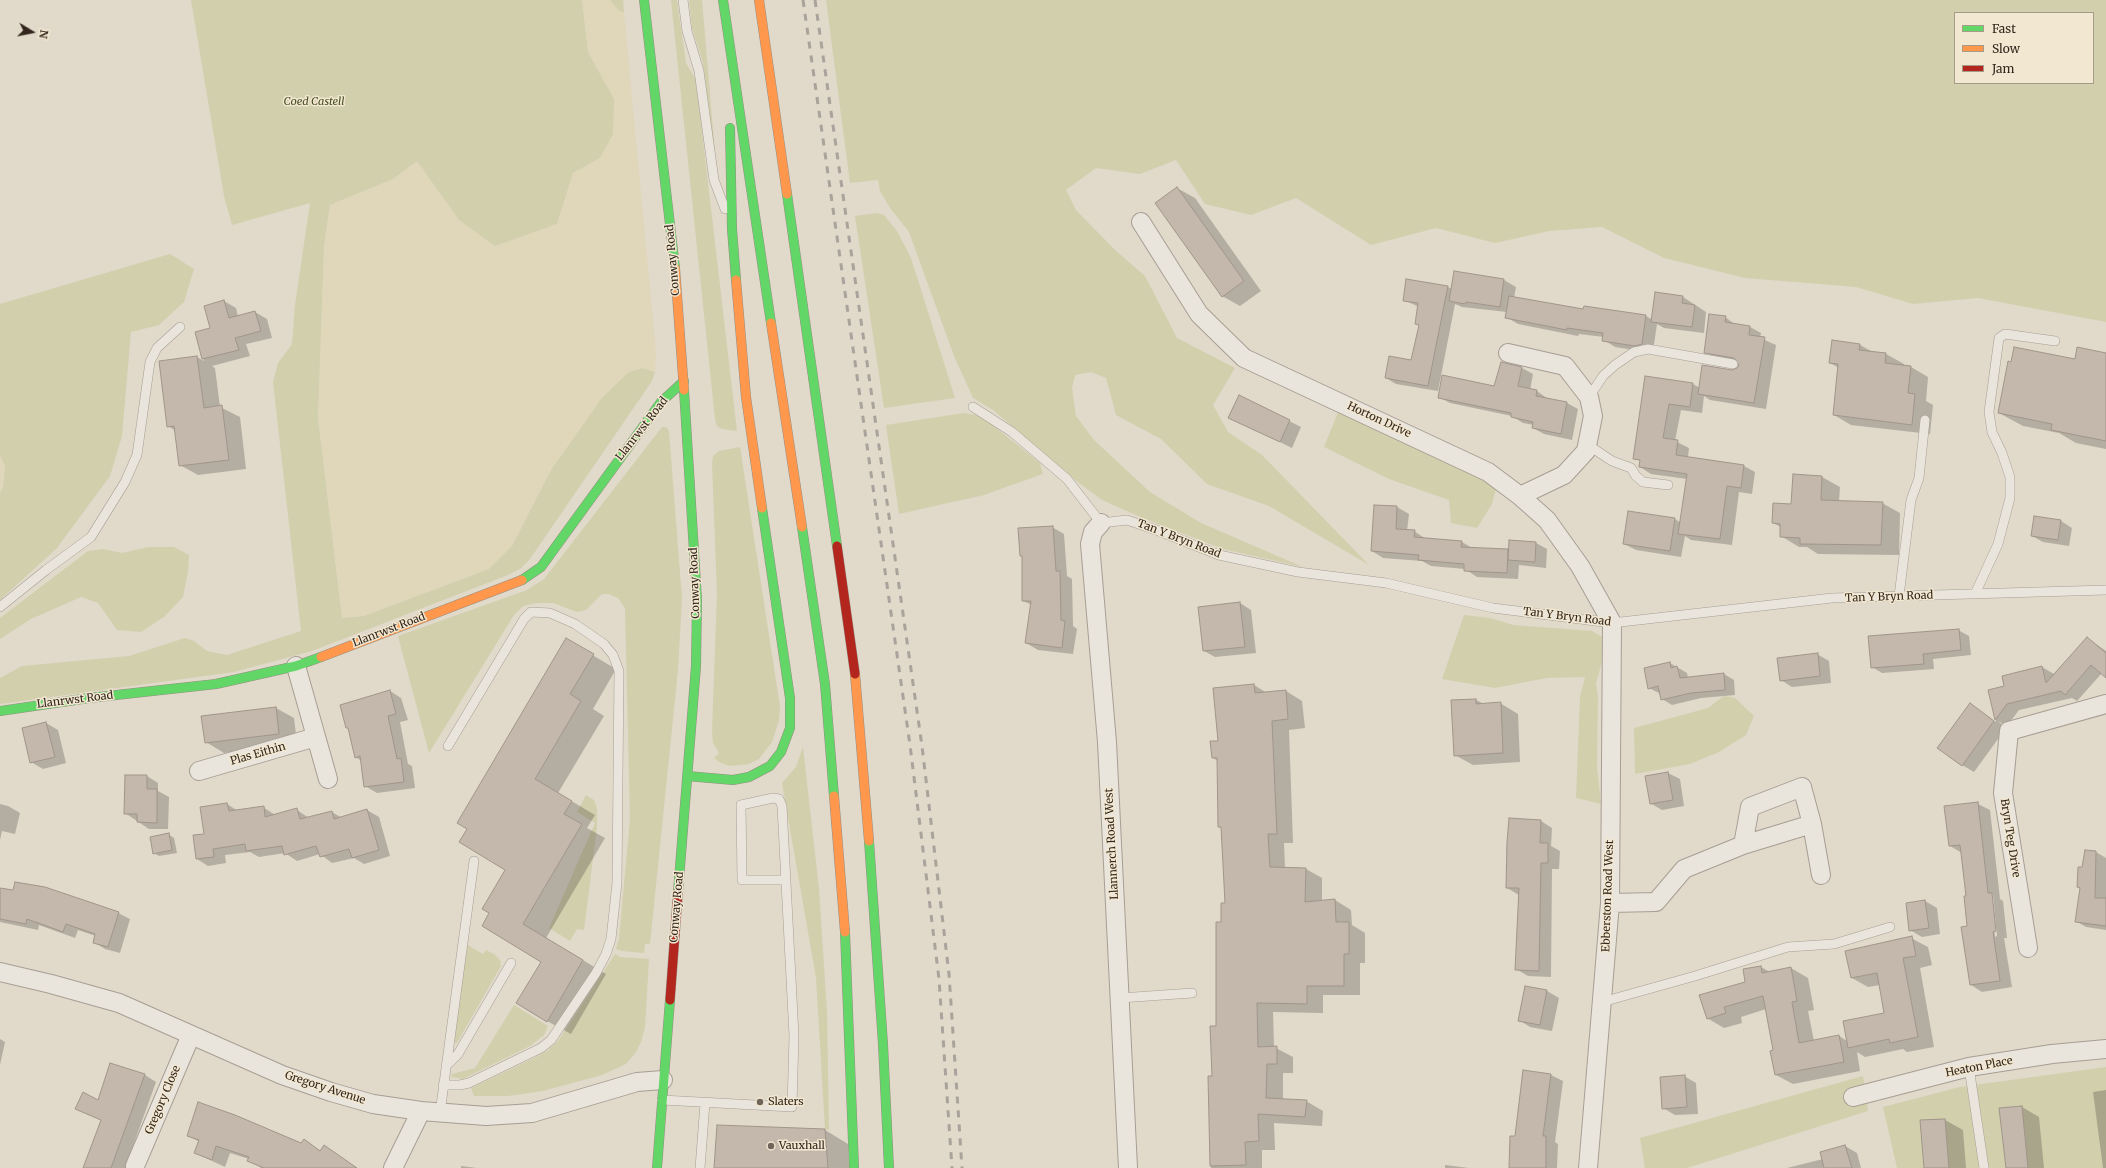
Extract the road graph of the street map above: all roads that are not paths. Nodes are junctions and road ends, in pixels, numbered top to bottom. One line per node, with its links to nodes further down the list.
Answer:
1 (644, 0): 12 (main road, Conway Road)
2 (683, 0): 7 (lane)
3 (723, 0): 5 (main road)
4 (759, 0): 62 (main road)
5 (730, 55): 7 (main road); 61 (main road)
6 (1141, 222): 18 (street, Horton Drive)
7 (732, 229): 31 (main road)
8 (180, 327): 23 (lane)
9 (2056, 341): 21 (lane)
10 (1508, 353): 13 (street)
11 (1733, 364): 13 (lane)
12 (684, 381): 25 (main road, Llanrwst Road); 31 (main road, Conway Road)
13 (1589, 397): 16 (street)
14 (973, 407): 19 (lane)
15 (1925, 420): 22 (lane)
16 (1588, 445): 17 (lane); 18 (street)
17 (1668, 485)
18 (1520, 496): 24 (street, Horton Drive)
19 (1101, 522): 24 (lane, Tan Y Bryn Road); 44 (street, Llannerch Road West)
20 (2106, 590): 21 (lane, Tan Y Bryn Road)
21 (1975, 594): 22 (lane, Tan Y Bryn Road)
22 (1899, 596): 24 (lane, Tan Y Bryn Road)
23 (0, 607)
24 (1612, 623): 38 (street, Ebberston Road West)
25 (296, 666): 27 (main road, Llanrwst Road); 28 (street)
26 (2106, 704): 40 (street, Bryn Teg Drive)
27 (0, 710)
28 (316, 737): 30 (street, Plas Eithin); 32 (street)
29 (448, 746): 51 (lane)
30 (199, 771)
31 (687, 776): 50 (main road, Conway Road)
32 (328, 779)
33 (1812, 824): 34 (street); 34 (street); 36 (street)
34 (1742, 845): 38 (street)
35 (474, 861): 48 (lane)
36 (1821, 875)
37 (785, 880): 37 (lane); 54 (lane)
38 (1610, 903): 45 (street, Ebberston Road West)
39 (1890, 927): 45 (lane)
40 (2028, 948)
41 (511, 963): 48 (lane)
42 (0, 972): 46 (street, Gregory Avenue)
43 (1192, 993): 44 (lane)
44 (1120, 998): 63 (street, Llannerch Road West)
45 (1602, 1002): 64 (street, Ebberston Road West)
46 (191, 1035): 55 (street, Gregory Avenue); 57 (street, Gregory Close)
47 (2106, 1049): 49 (street, Heaton Place)
48 (446, 1066): 51 (lane)
49 (1969, 1067): 52 (street, Heaton Place); 65 (lane)
50 (663, 1080): 53 (main road, Conway Road); 56 (street, Gregory Avenue)
51 (444, 1085): 56 (lane)
52 (1853, 1097)
53 (662, 1100): 54 (lane); 59 (main road, Conway Road)
54 (705, 1103): 60 (lane)
55 (421, 1111): 56 (street, Gregory Avenue); 58 (street)
56 (440, 1113)
57 (135, 1166)
58 (393, 1168)
59 (658, 1168)
60 (700, 1168)
61 (854, 1168)
62 (889, 1168)
63 (1128, 1168)
64 (1588, 1168)
65 (1984, 1168)

